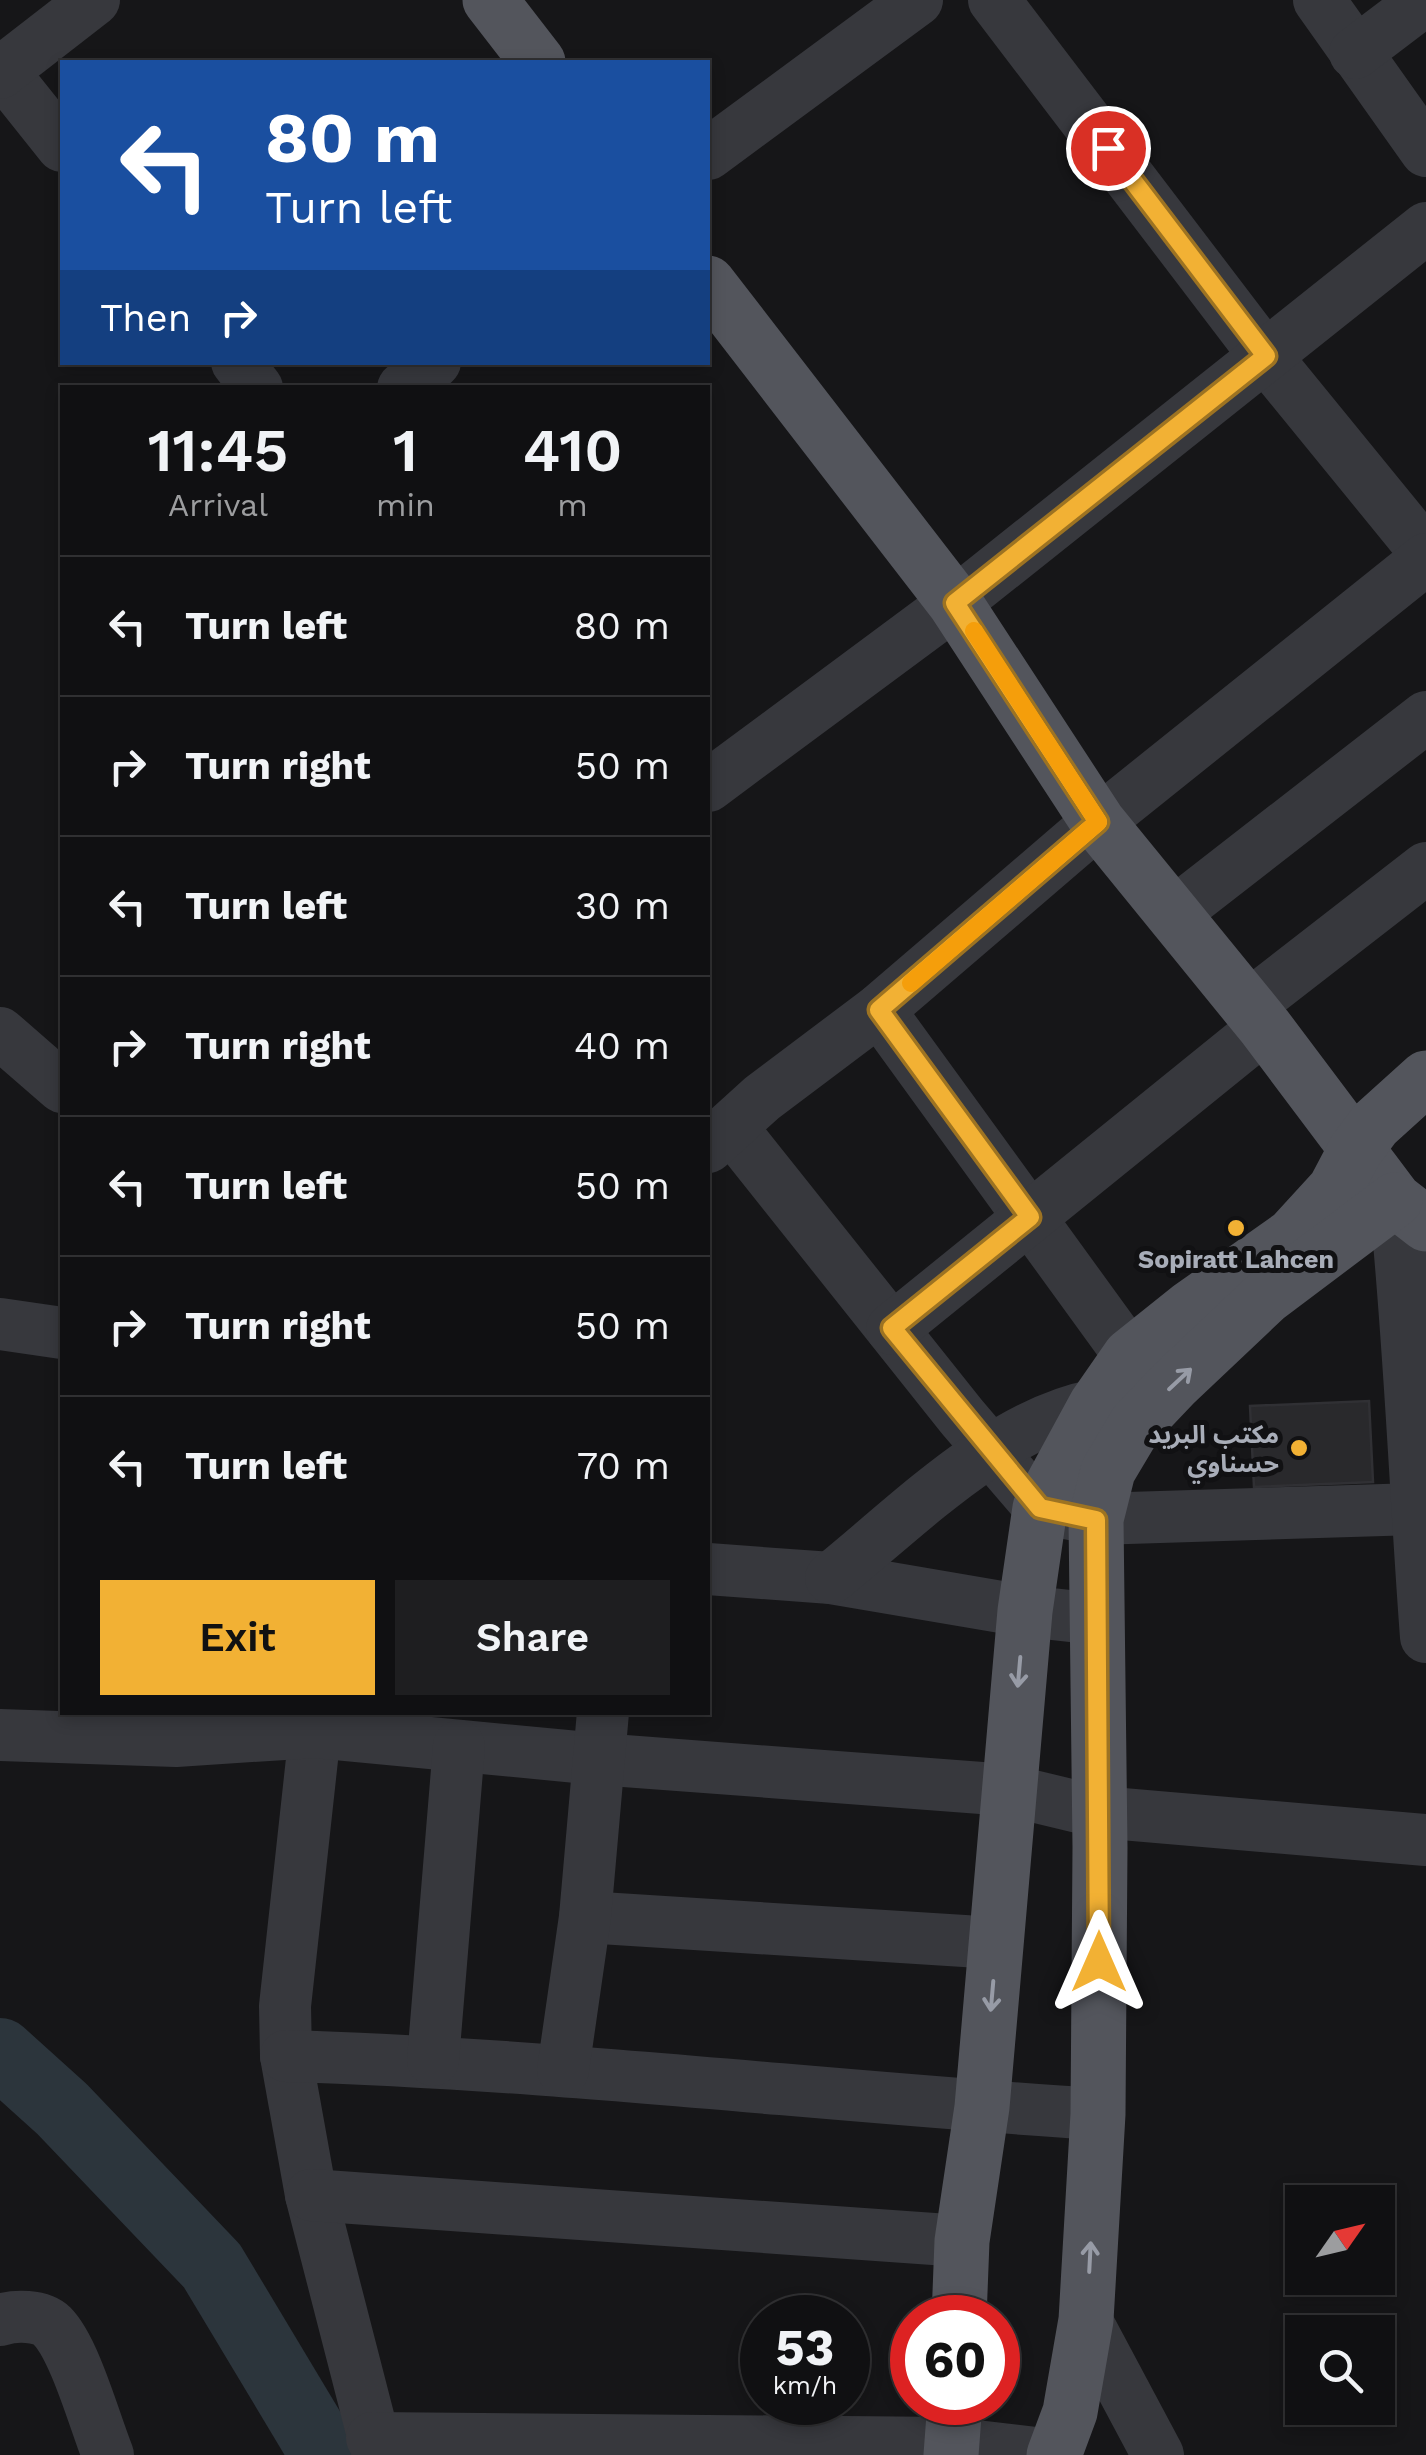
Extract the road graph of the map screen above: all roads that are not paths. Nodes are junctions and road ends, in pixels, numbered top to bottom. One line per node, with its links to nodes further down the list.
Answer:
1 (94, 0): 9 (street)
2 (490, 0): 8 (main road)
3 (917, 0): 12 (street)
4 (994, 0): 15 (street)
5 (1319, 0): 7 (street)
6 (1425, 0): 7 (street)
7 (1354, 53): 11 (street)
8 (536, 60)
9 (1, 72): 10 (street)
10 (60, 144)
11 (1426, 151)
12 (710, 153)
13 (1426, 228): 15 (street)
14 (710, 287): 21 (main road)
15 (1266, 356): 20 (street); 21 (street)
16 (239, 365): 18 (street)
17 (431, 365): 19 (street)
18 (255, 385)
19 (407, 385)
20 (1426, 556): 24 (street)
21 (955, 603): 23 (street); 24 (main road)
22 (1426, 716): 26 (street)
23 (710, 785)
24 (1098, 822): 26 (main road); 27 (street)
25 (1426, 868): 28 (street)
26 (1174, 913): 28 (main road)
27 (879, 1010): 33 (street); 36 (street)
28 (1256, 1017): 34 (main road); 36 (street)
29 (0, 1034): 31 (street)
30 (1426, 1078): 34 (main road)
31 (60, 1085)
32 (1426, 1094): 35 (main road)
33 (719, 1137): 38 (street)
34 (1355, 1151): 35 (main road); 40 (main road)
35 (1410, 1212): 44 (street); 45 (main road, one-way to 35)
36 (1030, 1217): 38 (street); 40 (street)
37 (0, 1324): 39 (street)
38 (892, 1328): 42 (street)
39 (60, 1333)
40 (1130, 1356): 41 (main road)
41 (1096, 1405): 42 (street); 43 (main road)
42 (989, 1450): 43 (street); 47 (street)
43 (1040, 1508): 45 (street); 48 (main road)
44 (1416, 1509): 45 (street); 50 (street)
45 (1096, 1520): 49 (main road)
46 (710, 1569): 47 (street)
47 (831, 1578): 48 (street)
48 (1025, 1612): 49 (street); 56 (main road, one-way to 56)
49 (1097, 1619): 57 (main road)
50 (1426, 1637)
51 (178, 1727): 52 (street); 53 (street)
52 (315, 1732): 55 (street); 61 (street)
53 (0, 1734)
54 (600, 1736): 55 (street); 56 (street); 59 (street)
55 (459, 1746): 62 (street)
56 (1008, 1790): 57 (street); 60 (main road)
57 (1100, 1812): 58 (street); 65 (main road)
58 (1426, 1840)
59 (585, 1917): 60 (street); 63 (street)
60 (996, 1943): 64 (main road, one-way to 64)
61 (286, 2056): 62 (street); 66 (street)
62 (433, 2060): 63 (street)
63 (564, 2070): 64 (street)
64 (982, 2107): 65 (street); 67 (main road)
65 (1098, 2114): 70 (main road, one-way to 65)
66 (311, 2194): 67 (street); 72 (street)
67 (962, 2240): 68 (main road)
68 (960, 2295)
69 (0, 2320): 73 (street)
70 (1086, 2320): 74 (main road); 75 (street)
71 (952, 2433): 72 (street); 74 (street)
72 (375, 2447)
73 (108, 2455)
74 (1053, 2455)
75 (1158, 2455)

